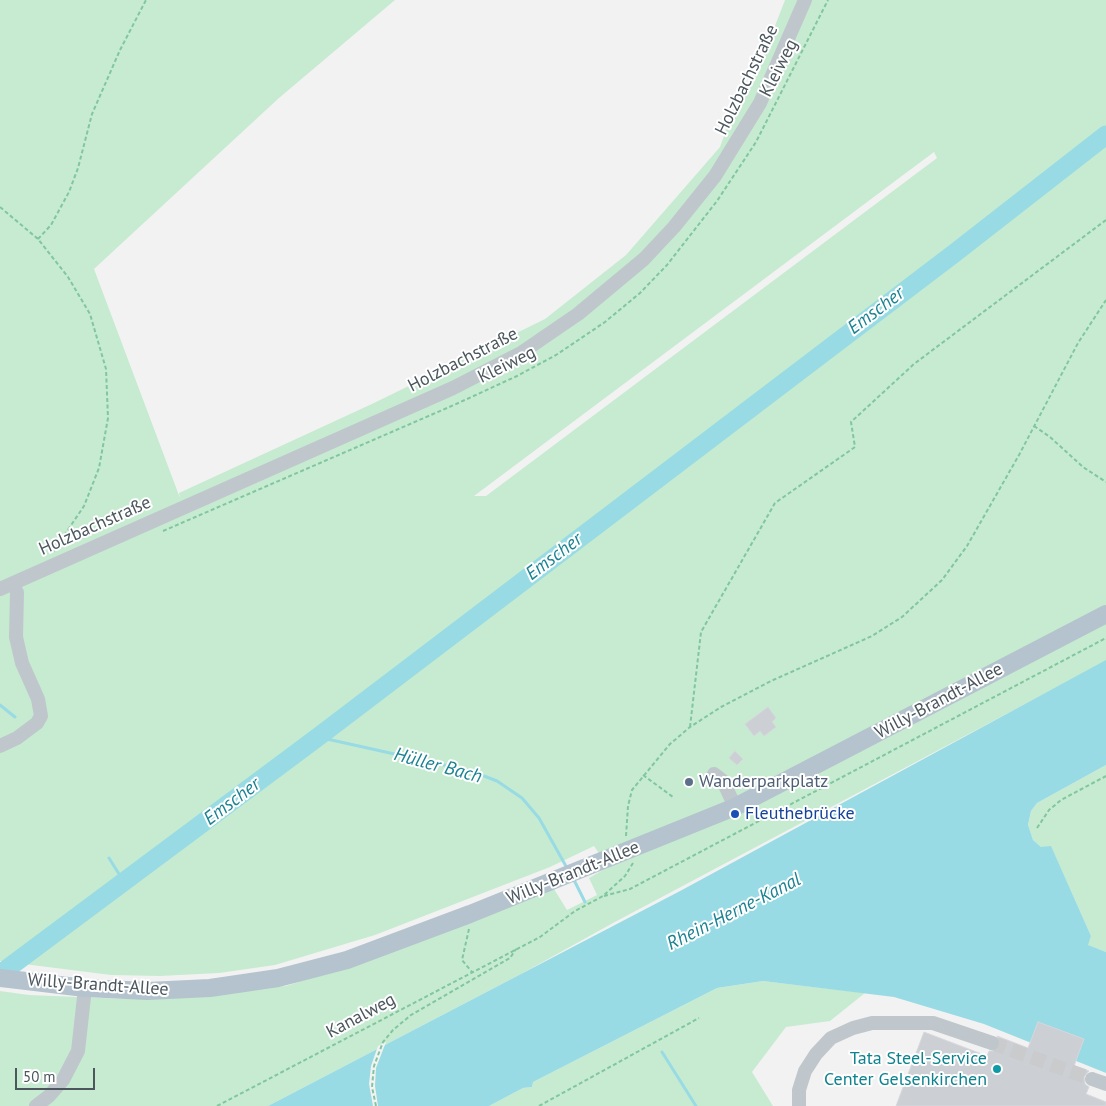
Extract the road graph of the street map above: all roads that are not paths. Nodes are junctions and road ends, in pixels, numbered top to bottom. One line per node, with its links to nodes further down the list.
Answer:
1 (805, 0): 2 (street, Holzbachstraße)
2 (0, 589)
3 (17, 592): 5 (street)
4 (1106, 614): 7 (main road, Willy-Brandt-Allee)
5 (0, 746)
6 (714, 774): 7 (street)
7 (735, 806): 9 (main road, Willy-Brandt-Allee)
8 (0, 978): 9 (main road, Willy-Brandt-Allee)
9 (84, 988): 13 (street)
10 (992, 1043): 14 (street)
11 (1092, 1079): 12 (street)
12 (1106, 1084)
13 (36, 1106)
14 (799, 1106)

